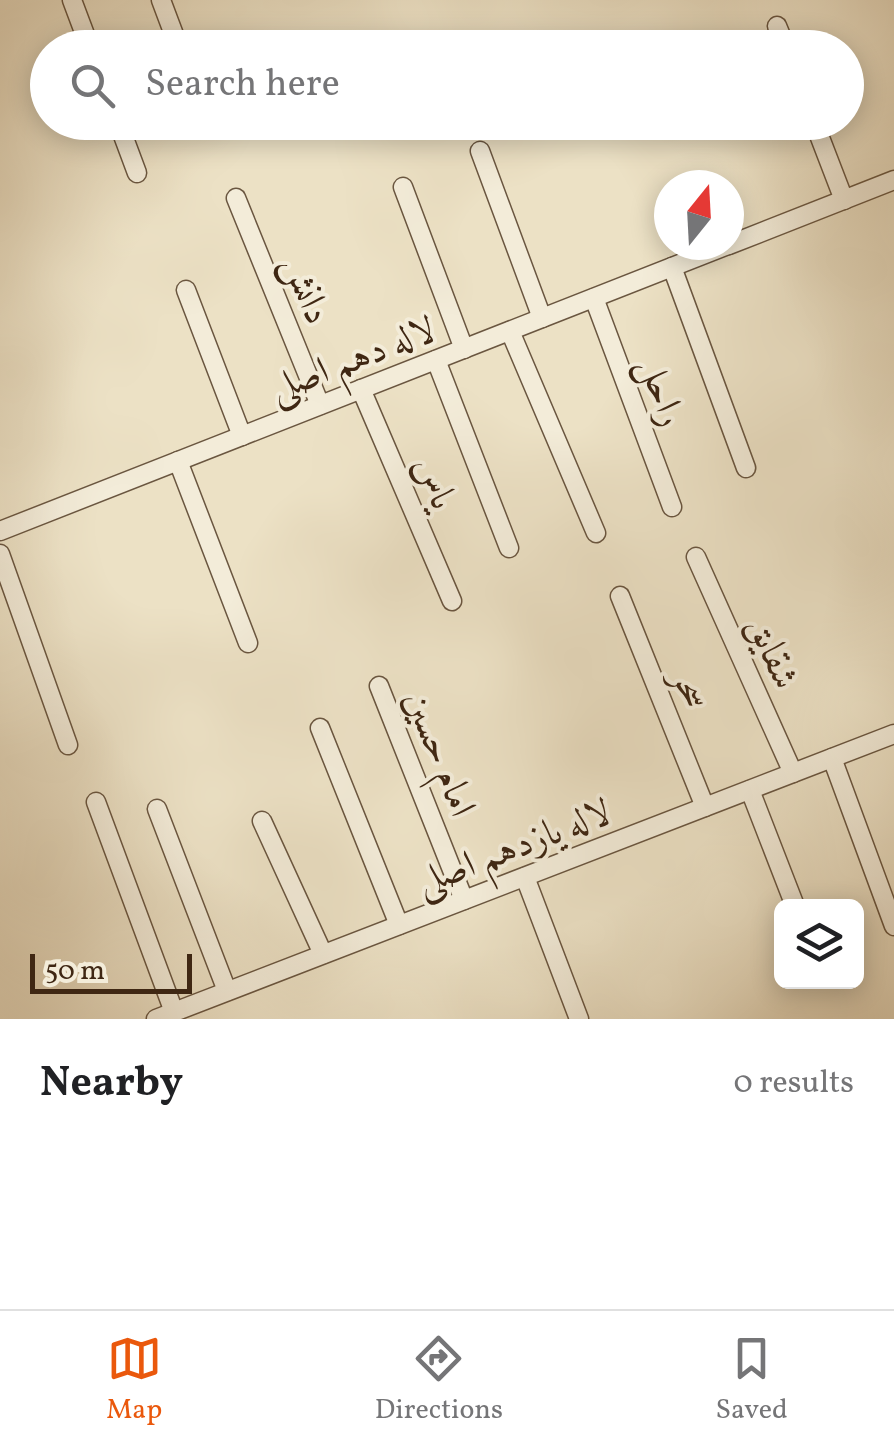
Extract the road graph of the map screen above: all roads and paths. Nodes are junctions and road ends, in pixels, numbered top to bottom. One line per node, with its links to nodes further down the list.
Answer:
1 (72, 0): 4 (street)
2 (161, 0): 5 (street)
3 (778, 26): 6 (street)
4 (83, 30)
5 (172, 30)
6 (779, 30)
7 (125, 140): 10 (street)
8 (821, 140): 14 (street)
9 (480, 152): 20 (street)
10 (137, 173)
11 (894, 180): 14 (street, لاله دهم اصلی)
12 (403, 187): 22 (street)
13 (236, 198): 25 (street, دانش)
14 (844, 200): 15 (street, لاله دهم اصلی)
15 (744, 239)
16 (690, 260): 17 (street, لاله دهم اصلی)
17 (672, 267): 19 (street, لاله دهم اصلی); 28 (street)
18 (186, 290): 26 (street)
19 (594, 298): 20 (street, لاله دهم اصلی); 29 (street, راحل)
20 (542, 318): 21 (street, لاله دهم اصلی)
21 (510, 331): 22 (street, لاله دهم اصلی); 31 (street)
22 (464, 349): 23 (street, لاله دهم اصلی)
23 (436, 360): 24 (street, لاله دهم اصلی); 32 (street)
24 (361, 389): 25 (street, لاله دهم اصلی); 36 (street, یاس)
25 (320, 405): 26 (street, لاله دهم اصلی)
26 (242, 436): 27 (street, لاله دهم اصلی)
27 (178, 461): 30 (street, لاله دهم اصلی); 37 (street)
28 (746, 468)
29 (672, 507)
30 (0, 531)
31 (596, 534)
32 (509, 548)
33 (0, 554): 41 (street)
34 (696, 557): 43 (street, شقایق)
35 (620, 596): 46 (street, سحر)
36 (452, 601)
37 (248, 642)
38 (379, 686): 51 (street, امام حسین)
39 (320, 728): 52 (street)
40 (894, 734): 42 (street, لاله یازدهم اصلی)
41 (68, 745)
42 (832, 758): 43 (street, لاله یازدهم اصلی); 53 (street)
43 (793, 773): 44 (street, لاله یازدهم اصلی)
44 (750, 790): 46 (street, لاله یازدهم اصلی); 50 (street)
45 (96, 802): 56 (street)
46 (705, 807): 49 (street, لاله یازدهم اصلی)
47 (157, 808): 55 (street)
48 (262, 822): 54 (street)
49 (526, 876): 51 (street, لاله یازدهم اصلی); 57 (street)
50 (792, 899)
51 (464, 900): 52 (street, لاله یازدهم اصلی)
52 (399, 925): 54 (street, لاله یازدهم اصلی)
53 (894, 926)
54 (323, 954): 55 (street, لاله یازدهم اصلی)
55 (228, 991): 56 (street, لاله یازدهم اصلی)
56 (165, 1016)
57 (579, 1019)

